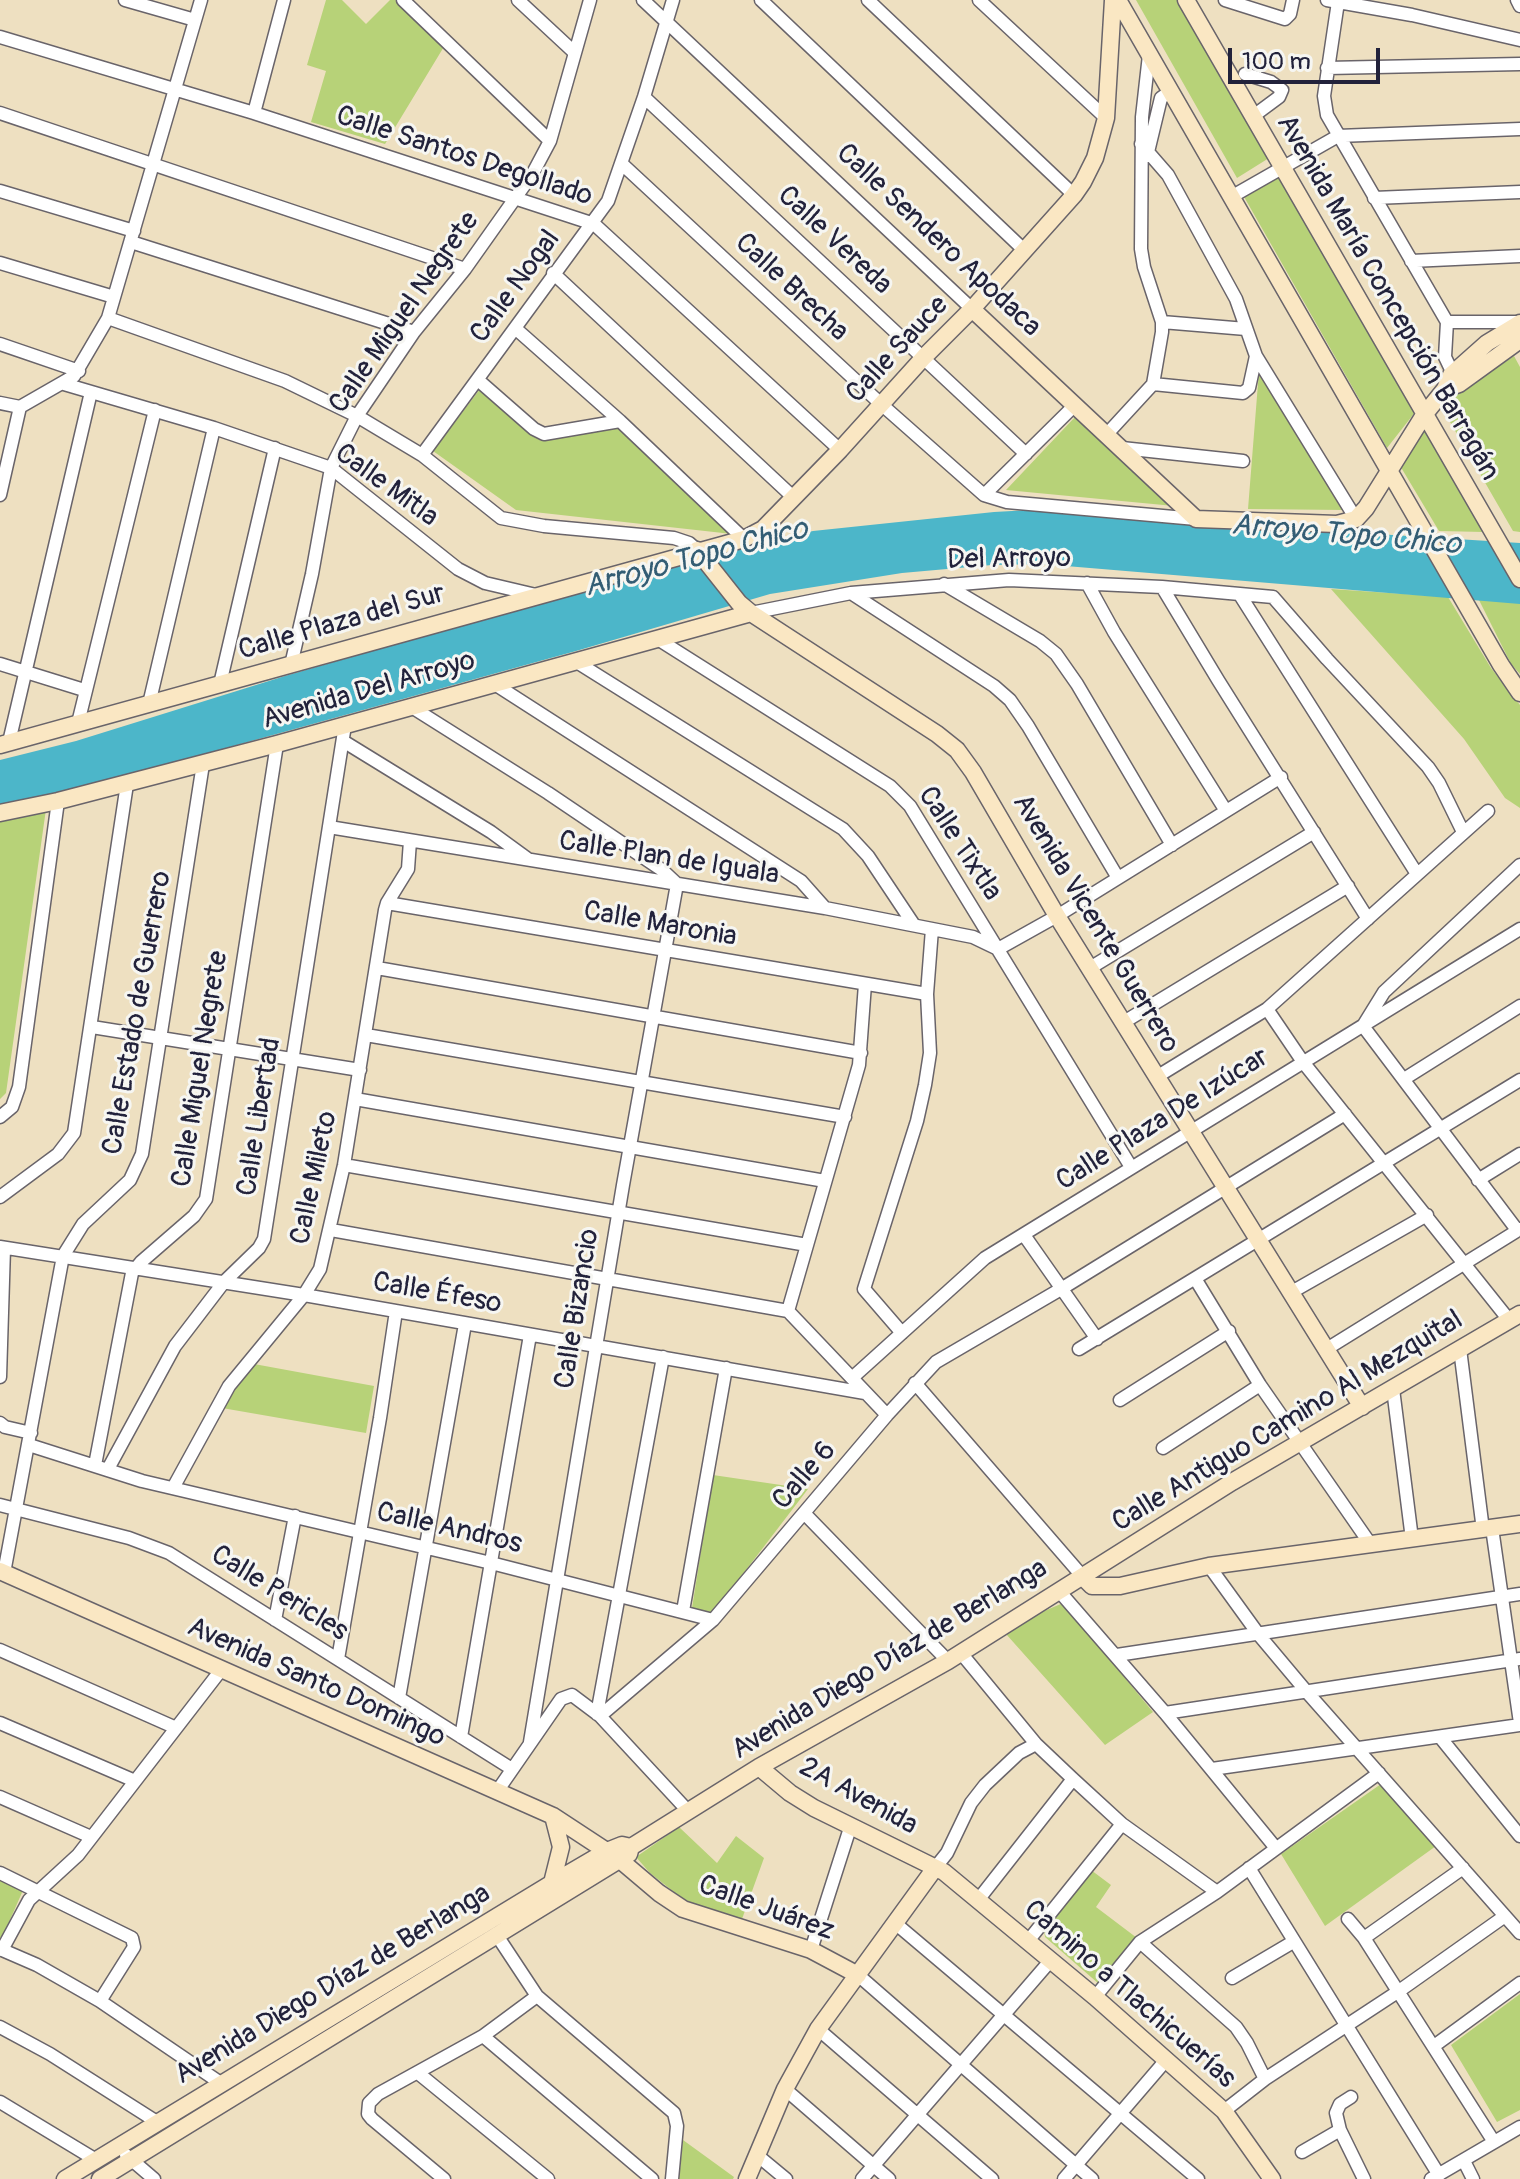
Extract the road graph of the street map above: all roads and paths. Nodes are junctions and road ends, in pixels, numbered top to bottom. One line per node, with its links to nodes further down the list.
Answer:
1 (125, 0): 20 (street)
2 (201, 0): 20 (street)
3 (284, 0): 32 (street)
4 (403, 0): 37 (street)
5 (518, 0): 23 (street)
6 (590, 0): 23 (street, Calle Miguel Negrete)
7 (643, 0): 19 (street, Calle Sendero Apodaca)
8 (673, 0): 19 (street, Calle Nogal)
9 (761, 0): 50 (street)
10 (868, 0): 44 (street)
11 (979, 0): 34 (street)
12 (1115, 0): 24 (street); 34 (street, Calle Sauce)
13 (1186, 0): 33 (street, Avenida María Concepción Barragán)
14 (1225, 0): 15 (street)
15 (1293, 0)
16 (1517, 0): 18 (street)
17 (1332, 1): 22 (street); 26 (street)
18 (1520, 6)
19 (666, 19): 30 (street, Calle Nogal); 57 (street, Calle Sendero Apodaca)
20 (195, 20): 28 (street)
21 (0, 37): 28 (street, Calle Santos Degollado)
22 (1520, 40)
23 (575, 53): 37 (street, Calle Miguel Negrete)
24 (1150, 54): 29 (street); 38 (street)
25 (1520, 64): 26 (street)
26 (1327, 68): 36 (street)
27 (1245, 74): 33 (street)
28 (175, 91): 32 (street, Calle Santos Degollado); 39 (street)
29 (1171, 91): 38 (street); 45 (street)
30 (644, 97): 40 (street, Calle Nogal); 68 (street, Calle Vereda)
31 (0, 113): 39 (street)
32 (254, 113): 47 (street, Calle Santos Degollado)
33 (1252, 117): 41 (street, Avenida María Concepción Barragán)
34 (1106, 118): 44 (street, Calle Sauce)
35 (1520, 129): 36 (street)
36 (1338, 136): 41 (street); 46 (street)
37 (550, 141): 47 (street, Calle Miguel Negrete)
38 (1146, 147): 59 (street); 63 (street)
39 (154, 163): 49 (street); 54 (street)
40 (622, 164): 48 (street, Calle Nogal); 76 (street, Calle Brecha)
41 (1281, 168): 45 (street); 80 (street, Avenida María Concepción Barragán)
42 (0, 191): 49 (street)
43 (1520, 192): 46 (street)
44 (1074, 195): 50 (street, Calle Sauce)
45 (1231, 197): 92 (street)
46 (1374, 198): 52 (street)
47 (515, 199): 48 (street, Calle Santos Degollado); 54 (street, Calle Miguel Negrete)
48 (594, 224): 55 (street, Calle Nogal); 87 (street, Calle Santos Degollado)
49 (133, 237): 56 (street); 64 (street)
50 (1024, 250): 57 (street, Calle Sauce)
51 (1520, 256): 52 (street)
52 (1411, 261): 60 (street)
53 (0, 263): 56 (street)
54 (465, 269): 64 (street, Calle Miguel Negrete)
55 (553, 273): 62 (street, Calle Nogal); 96 (street)
56 (114, 297): 58 (street)
57 (972, 309): 68 (street, Calle Sauce); 77 (street, Calle Sendero Apodaca)
58 (108, 318): 69 (street); 81 (street)
59 (1162, 322): 63 (street); 73 (street)
60 (1447, 322): 61 (street); 71 (street)
61 (1520, 322): 71 (street)
62 (515, 328): 70 (street, Calle Nogal); 82 (street)
63 (1246, 329): 67 (street)
64 (414, 332): 81 (street, Calle Miguel Negrete)
65 (1520, 340): 71 (street)
66 (0, 344): 69 (street)
67 (1256, 356): 73 (street); 98 (street)
68 (924, 357): 76 (street, Calle Sauce); 88 (street, Calle Vereda)
69 (79, 371): 72 (street)
70 (478, 380): 82 (street); 89 (street, Calle Nogal)
71 (1452, 383): 80 (street)
72 (64, 384): 74 (street, Calle Mitla); 78 (street)
73 (1153, 384): 84 (street)
74 (91, 392): 79 (street, Calle Mitla); 113 (street)
75 (0, 403): 78 (street)
76 (881, 404): 87 (street, Calle Sauce); 95 (street, Calle Brecha)
77 (1074, 406): 84 (street, Calle Sendero Apodaca); 88 (street)
78 (20, 407): 93 (street)
79 (155, 410): 83 (street, Calle Mitla); 116 (street)
80 (1424, 415): 92 (street); 101 (street, Avenida María Concepción Barragán)
81 (357, 416): 89 (street); 91 (street, Calle Miguel Negrete)
82 (620, 421): 99 (street)
83 (214, 428): 85 (street, Calle Mitla); 118 (street)
84 (1107, 434): 86 (street, Calle Sendero Apodaca)
85 (275, 448): 91 (street, Calle Mitla); 115 (street)
86 (1122, 448): 90 (street); 97 (street, Calle Sendero Apodaca)
87 (840, 450): 96 (street, Calle Sauce)
88 (1026, 454): 95 (street)
89 (422, 455): 100 (street)
90 (1243, 461)
91 (331, 468): 106 (street, Calle Mitla); 112 (street, Calle Miguel Negrete)
92 (1389, 470): 98 (street); 117 (street)
93 (2, 474): 94 (street)
94 (0, 495)
95 (984, 495): 97 (street, Calle Brecha)
96 (793, 497): 99 (street, Calle Sauce)
97 (1196, 519): 98 (street)
98 (1356, 519)
99 (744, 539): 100 (street, Calle Sauce)
100 (702, 556): 106 (street, Calle Plaza del Sur); 108 (street, Avenida Vicente Guerrero)
101 (1520, 579)
102 (1087, 583): 103 (street, Del Arroyo); 104 (street, Del Arroyo); 128 (street)
103 (944, 584): 105 (street, Del Arroyo); 135 (street)
104 (1162, 587): 107 (street, Del Arroyo); 125 (street)
105 (851, 593): 108 (street, Del Arroyo); 139 (street)
106 (536, 595): 112 (street, Calle Plaza del Sur)
107 (1240, 595): 133 (street, Del Arroyo); 138 (street)
108 (745, 608): 109 (street, Avenida Del Arroyo); 144 (street, Avenida Vicente Guerrero)
109 (656, 638): 110 (street, Avenida Del Arroyo); 149 (street, Calle Tixtla)
110 (575, 661): 114 (street, Avenida Del Arroyo); 146 (street)
111 (0, 664): 113 (street)
112 (291, 665): 115 (street, Calle Plaza del Sur)
113 (25, 672): 116 (street); 122 (street)
114 (493, 683): 119 (street, Avenida Del Arroyo); 143 (street)
115 (220, 684): 118 (street, Calle Plaza del Sur)
116 (84, 690): 120 (street)
117 (1520, 693)
118 (149, 704): 120 (street, Calle Plaza del Sur)
119 (410, 706): 121 (street, Avenida Del Arroyo); 140 (street)
120 (78, 723): 122 (street, Calle Plaza del Sur)
121 (344, 733): 123 (street, Avenida Del Arroyo); 131 (street, Calle Libertad); 136 (street)
122 (5, 737)
123 (277, 744): 124 (street, Avenida Del Arroyo); 163 (street, Calle Miguel Negrete)
124 (203, 764): 126 (street, Avenida Del Arroyo); 162 (street, Calle Estado de Guerrero)
125 (1281, 777): 128 (street); 132 (street)
126 (127, 784): 127 (street, Avenida Del Arroyo); 160 (street)
127 (58, 801): 130 (street, Avenida Del Arroyo); 174 (street)
128 (1226, 811): 135 (street)
129 (1488, 811): 133 (street)
130 (0, 813)
131 (329, 827): 134 (street, Calle Plan de Iguala); 165 (street, Calle Libertad)
132 (1314, 832): 141 (street); 152 (street)
133 (1463, 832): 138 (street)
134 (410, 841): 136 (street, Calle Plan de Iguala); 142 (street, Calle Mileto)
135 (1172, 845): 139 (street)
136 (530, 861): 140 (street, Calle Plan de Iguala)
137 (1520, 865): 159 (street)
138 (1417, 874): 145 (street)
139 (1118, 878): 144 (street)
140 (677, 884): 143 (street, Calle Plan de Iguala); 150 (street, Calle Bizancio)
141 (1348, 886): 145 (street); 158 (street)
142 (387, 903): 150 (street, Calle Maronia); 151 (street, Calle Mileto)
143 (825, 908): 146 (street, Calle Plan de Iguala)
144 (1057, 916): 149 (street); 152 (street, Avenida Vicente Guerrero)
145 (1368, 919): 156 (street)
146 (914, 925): 147 (street, Calle Plan de Iguala)
147 (932, 929): 149 (street, Calle Plan de Iguala); 154 (street)
148 (1520, 929): 159 (street, Calle Plaza De Izúcar)
149 (998, 949): 182 (street, Calle Tixtla)
150 (665, 951): 153 (street, Calle Maronia); 157 (street, Calle Bizancio)
151 (377, 968): 157 (street); 161 (street, Calle Mileto)
152 (1090, 968): 158 (street, Avenida Vicente Guerrero)
153 (865, 984): 154 (street, Calle Maronia); 164 (street)
154 (927, 994): 209 (street)
155 (1520, 1006): 169 (street)
156 (1267, 1009): 166 (street); 168 (street)
157 (653, 1017): 164 (street); 171 (street, Calle Bizancio)
158 (1124, 1022): 168 (street, Avenida Vicente Guerrero)
159 (1363, 1026): 166 (street, Calle Plaza De Izúcar); 169 (street)
160 (92, 1027): 162 (street); 186 (street)
161 (366, 1035): 167 (street, Calle Mileto); 171 (street)
162 (161, 1039): 163 (street); 195 (street, Calle Estado de Guerrero)
163 (229, 1050): 165 (street); 197 (street, Calle Miguel Negrete)
164 (861, 1053): 175 (street)
165 (294, 1060): 167 (street); 200 (street, Calle Libertad)
166 (1303, 1062): 173 (street); 177 (street, Calle Plaza De Izúcar)
167 (360, 1070): 172 (street, Calle Mileto)
168 (1158, 1076): 177 (street, Avenida Vicente Guerrero)
169 (1404, 1079): 176 (street)
170 (1520, 1080): 176 (street)
171 (641, 1082): 175 (street); 178 (street, Calle Bizancio)
172 (355, 1099): 178 (street); 181 (street, Calle Mileto)
173 (1345, 1114): 180 (street); 185 (street, Calle 6)
174 (0, 1117)
175 (845, 1117): 184 (street)
176 (1440, 1130): 180 (street); 183 (street)
177 (1192, 1132): 182 (street, Calle Plaza De Izúcar); 185 (street, Avenida Vicente Guerrero)
178 (629, 1147): 184 (street); 187 (street, Calle Bizancio)
179 (1520, 1154): 183 (street)
180 (1385, 1163): 188 (street); 192 (street)
181 (344, 1165): 187 (street); 190 (street, Calle Mileto)
182 (1131, 1167): 191 (street, Calle Plaza De Izúcar)
183 (1478, 1180): 189 (street)
184 (825, 1181): 193 (street)
185 (1225, 1186): 192 (street, Avenida Vicente Guerrero); 201 (street, Calle 6)
186 (0, 1197)
187 (618, 1214): 193 (street); 198 (street, Calle Bizancio)
188 (1427, 1215): 196 (street); 202 (street)
189 (1519, 1229): 196 (street)
190 (331, 1230): 198 (street); 203 (street, Calle Mileto)
191 (1024, 1235): 201 (street); 209 (street, Calle Plaza De Izúcar)
192 (1258, 1240): 199 (street); 202 (street, Avenida Vicente Guerrero)
193 (807, 1245): 205 (street)
194 (2, 1248): 195 (street, Calle Éfeso); 218 (street)
195 (63, 1256): 197 (street, Calle Éfeso); 228 (street, Calle Estado de Guerrero)
196 (1466, 1264): 206 (street); 215 (street)
197 (134, 1270): 200 (street, Calle Éfeso); 231 (street)
198 (607, 1279): 205 (street); 212 (street, Calle Bizancio)
199 (1196, 1280): 208 (street); 211 (street)
200 (224, 1282): 203 (street, Calle Éfeso); 231 (street, Calle Libertad)
201 (1061, 1289): 211 (street); 220 (street, Calle 6)
202 (1290, 1293): 215 (street, Avenida Vicente Guerrero)
203 (304, 1295): 204 (street, Calle Éfeso); 232 (street, Calle Mileto)
204 (396, 1311): 207 (street, Calle Éfeso); 239 (street)
205 (788, 1311): 219 (street)
206 (1514, 1317): 214 (street, Calle Antiguo Camino Al Mezquital)
207 (465, 1324): 210 (street, Calle Éfeso); 242 (street)
208 (1229, 1331): 221 (street); 224 (street)
209 (902, 1333): 219 (street, Calle Plaza De Izúcar)
210 (530, 1335): 212 (street, Calle Éfeso); 243 (street)
211 (1097, 1339): 213 (street)
212 (597, 1346): 216 (street, Calle Éfeso); 247 (street, Calle Bizancio)
213 (1079, 1349)
214 (1460, 1349): 222 (street, Calle Antiguo Camino Al Mezquital); 238 (street)
215 (1325, 1350): 225 (street, Avenida Vicente Guerrero)
216 (663, 1357): 217 (street, Calle Éfeso); 250 (street)
217 (726, 1368): 223 (street, Calle Éfeso); 252 (street)
218 (0, 1377)
219 (852, 1378): 223 (street)
220 (915, 1383): 226 (street, Calle 6); 246 (street)
221 (1260, 1385): 229 (street); 230 (street)
222 (1393, 1389): 225 (street, Calle Antiguo Camino Al Mezquital); 240 (street)
223 (865, 1393): 226 (street)
224 (1120, 1400)
225 (1362, 1407): 229 (street, Calle Antiguo Camino Al Mezquital)
226 (887, 1415): 235 (street, Calle 6)
227 (0, 1423): 228 (street, Calle Andros)
228 (30, 1439): 231 (street, Calle Andros); 234 (street, Calle Estado de Guerrero)
229 (1299, 1443): 241 (street); 246 (street, Calle Antiguo Camino Al Mezquital)
230 (1163, 1448)
231 (101, 1467): 232 (street, Calle Andros)
232 (173, 1488): 236 (street, Calle Andros)
233 (0, 1505): 234 (street, Calle Pericles)
234 (16, 1510): 245 (street, Calle Estado de Guerrero); 253 (street, Calle Pericles)
235 (804, 1513): 254 (street, Calle 6); 258 (street)
236 (295, 1516): 239 (street, Calle Andros); 253 (street)
237 (1520, 1524): 238 (street, Avenida Diego Díaz de Berlanga)
238 (1488, 1529): 240 (street, Avenida Diego Díaz de Berlanga); 251 (street)
239 (359, 1533): 242 (street, Calle Andros); 259 (street)
240 (1412, 1539): 241 (street, Avenida Diego Díaz de Berlanga)
241 (1371, 1545): 244 (street, Avenida Diego Díaz de Berlanga)
242 (426, 1549): 243 (street, Calle Andros); 263 (street)
243 (491, 1563): 247 (street, Calle Andros); 269 (street)
244 (1209, 1566): 246 (street, Avenida Diego Díaz de Berlanga); 255 (street)
245 (2, 1572): 261 (street, Avenida Santo Domingo)
246 (1083, 1577): 248 (street, Avenida Diego Díaz de Berlanga)
247 (556, 1579): 250 (street, Calle Andros); 271 (street, Calle Bizancio)
248 (1059, 1591): 257 (street); 258 (street, Avenida Diego Díaz de Berlanga)
249 (1520, 1594): 251 (street)
250 (620, 1595): 252 (street, Calle Andros); 265 (street)
251 (1502, 1596): 255 (street); 260 (street)
252 (683, 1611): 254 (street, Calle Andros)
253 (275, 1620): 259 (street, Calle Pericles)
254 (713, 1620): 265 (street, Calle 6)
255 (1259, 1635): 257 (street); 262 (street)
256 (0, 1650): 268 (street)
257 (1117, 1655): 264 (street)
258 (955, 1657): 272 (street); 274 (street, Avenida Diego Díaz de Berlanga)
259 (338, 1659): 263 (street, Calle Pericles)
260 (1516, 1659): 262 (street); 267 (street)
261 (221, 1670): 268 (street); 280 (street, Avenida Santo Domingo)
262 (1306, 1691): 264 (street); 273 (street)
263 (399, 1698): 269 (street, Calle Pericles)
264 (1165, 1713): 276 (street)
265 (598, 1715): 271 (street); 282 (street)
266 (0, 1723): 279 (street)
267 (1520, 1724): 270 (street)
268 (174, 1727): 279 (street)
269 (461, 1737): 275 (street, Calle Pericles)
270 (1440, 1737): 273 (street); 286 (street)
271 (530, 1742): 275 (street)
272 (1036, 1744): 278 (street); 290 (street)
273 (1356, 1748): 276 (street); 277 (street)
274 (759, 1767): 282 (street, Avenida Diego Díaz de Berlanga); 285 (street, 2A Avenida)
275 (512, 1769): 280 (street)
276 (1212, 1769): 288 (street)
277 (1379, 1773): 288 (street); 292 (street)
278 (1073, 1779): 284 (street); 297 (street)
279 (135, 1781): 287 (street)
280 (498, 1790): 283 (street, Avenida Santo Domingo)
281 (0, 1797): 287 (street)
282 (688, 1811): 289 (street, Avenida Diego Díaz de Berlanga)
283 (553, 1816): 289 (street, Avenida Santo Domingo); 294 (street)
284 (1122, 1824): 296 (street); 304 (street)
285 (850, 1828): 290 (street, 2A Avenida); 308 (street)
286 (1520, 1835)
287 (91, 1837): 295 (street)
288 (1275, 1847): 291 (street)
289 (619, 1853): 294 (street, Avenida Diego Díaz de Berlanga); 302 (street, Avenida Diego Díaz de Berlanga); 308 (street, Calle Juárez)
290 (935, 1868): 297 (street, Camino a Tlachicuerías); 300 (street)
291 (1249, 1868): 296 (street); 306 (street)
292 (1463, 1868): 298 (street); 303 (street)
293 (0, 1873): 295 (street)
294 (552, 1883): 327 (street, Avenida Diego Díaz de Berlanga)
295 (39, 1891): 307 (street); 316 (street)
296 (1217, 1892): 305 (street)
297 (978, 1900): 304 (street, Camino a Tlachicuerías)
298 (1505, 1916): 301 (street); 313 (street)
299 (1348, 1919): 303 (street)
300 (895, 1923): 310 (street); 317 (street)
301 (1520, 1933)
302 (496, 1934): 314 (street); 342 (street, Avenida Diego Díaz de Berlanga)
303 (1364, 1938): 313 (street)
304 (1028, 1941): 309 (street, Camino a Tlachicuerías)
305 (1140, 1942): 315 (street); 326 (street)
306 (1293, 1942): 311 (street); 318 (street)
307 (1, 1950): 316 (street)
308 (811, 1950): 310 (street, Calle Juárez)
309 (1051, 1960): 315 (street, Camino a Tlachicuerías); 317 (street)
310 (858, 1975): 320 (street); 324 (street)
311 (1232, 1978)
312 (1520, 1983): 322 (street)
313 (1399, 1991): 318 (street); 322 (street)
314 (537, 1996): 321 (street); 354 (street)
315 (1095, 1997): 323 (street, Camino a Tlachicuerías)
316 (100, 2001): 327 (street)
317 (1003, 2013): 324 (street); 332 (street)
318 (1347, 2026): 326 (street); 346 (street)
319 (0, 2027): 334 (street)
320 (818, 2029): 328 (street); 333 (street)
321 (483, 2036): 325 (street); 353 (street)
322 (1434, 2046): 337 (street)
323 (1167, 2059): 331 (street, Camino a Tlachicuerías); 332 (street)
324 (959, 2064): 333 (street); 345 (street)
325 (418, 2073): 351 (street); 352 (street)
326 (1265, 2079): 331 (street)
327 (222, 2084): 334 (street, Avenida Diego Díaz de Berlanga)
328 (785, 2089): 340 (street); 344 (street)
329 (1351, 2097): 336 (street)
330 (0, 2102): 341 (street)
331 (1224, 2111): 347 (street, Camino a Tlachicuerías)
332 (1119, 2113): 345 (street); 362 (street)
333 (916, 2115): 344 (street); 359 (street)
334 (157, 2122): 338 (street, Avenida Diego Díaz de Berlanga)
335 (1520, 2127): 337 (street)
336 (1340, 2130): 339 (street); 363 (street)
337 (1494, 2142): 343 (street)
338 (118, 2148): 341 (street, Avenida Diego Díaz de Berlanga); 342 (street)
339 (1302, 2152)
340 (757, 2155): 355 (street); 356 (street)
341 (96, 2160): 348 (street, Avenida Diego Díaz de Berlanga)
342 (132, 2160): 349 (street, Avenida Diego Díaz de Berlanga); 350 (street)
343 (1464, 2161): 346 (street); 364 (street)
344 (873, 2165): 357 (street); 358 (street)
345 (1076, 2165): 360 (street); 361 (street)
346 (1435, 2177)
347 (1270, 2178)
348 (65, 2179)
349 (100, 2179)
350 (154, 2179)
351 (444, 2179)
352 (548, 2179)
353 (652, 2179)
354 (672, 2179)
355 (747, 2179)
356 (786, 2179)
357 (862, 2179)
358 (889, 2179)
359 (992, 2179)
360 (1064, 2179)
361 (1092, 2179)
362 (1198, 2179)
363 (1364, 2179)
364 (1473, 2179)

